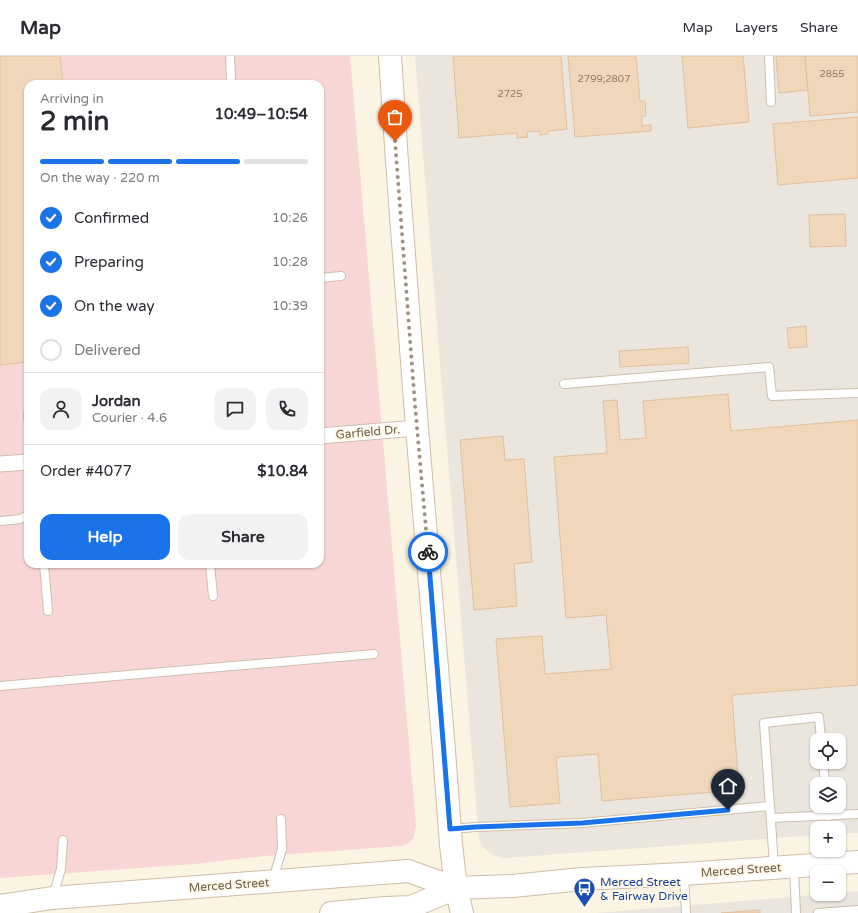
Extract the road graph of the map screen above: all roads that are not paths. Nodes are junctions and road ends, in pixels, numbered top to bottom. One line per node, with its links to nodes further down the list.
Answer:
1 (230, 56): 4 (lane)
2 (390, 56): 10 (street)
3 (769, 56): 5 (lane)
4 (231, 80)
5 (772, 102)
6 (341, 276): 7 (lane)
7 (324, 278)
8 (564, 384): 9 (lane)
9 (858, 393)
10 (417, 428): 11 (street, Garfield Dr.); 28 (street)
11 (324, 436)
12 (24, 462): 13 (street)
13 (0, 464)
14 (24, 517): 15 (lane)
15 (0, 521)
16 (44, 568): 19 (lane)
17 (210, 568): 18 (lane)
18 (213, 596)
19 (48, 611)
20 (374, 654): 21 (lane)
21 (0, 686)
22 (820, 733): 23 (lane)
23 (770, 806): 26 (lane); 28 (lane)
24 (858, 814): 25 (lane)
25 (828, 816): 26 (lane)
26 (771, 818): 31 (lane)
27 (281, 819): 33 (lane)
28 (450, 829): 34 (street)
29 (63, 840): 35 (lane)
30 (858, 862): 31 (street, Merced Street)
31 (784, 867): 32 (street, Merced Street); 42 (lane)
32 (684, 874): 34 (street, Merced Street); 41 (lane)
33 (273, 881): 34 (street, Merced Street); 35 (street, Merced Street)
34 (456, 888): 38 (street, Merced Street); 40 (street)
35 (52, 898): 36 (street, Merced Street)
36 (0, 906)
37 (858, 910): 43 (lane)
38 (386, 911): 39 (street, Merced Street)
39 (331, 913)
40 (462, 913)
41 (686, 913)
42 (796, 913)
43 (818, 913)

